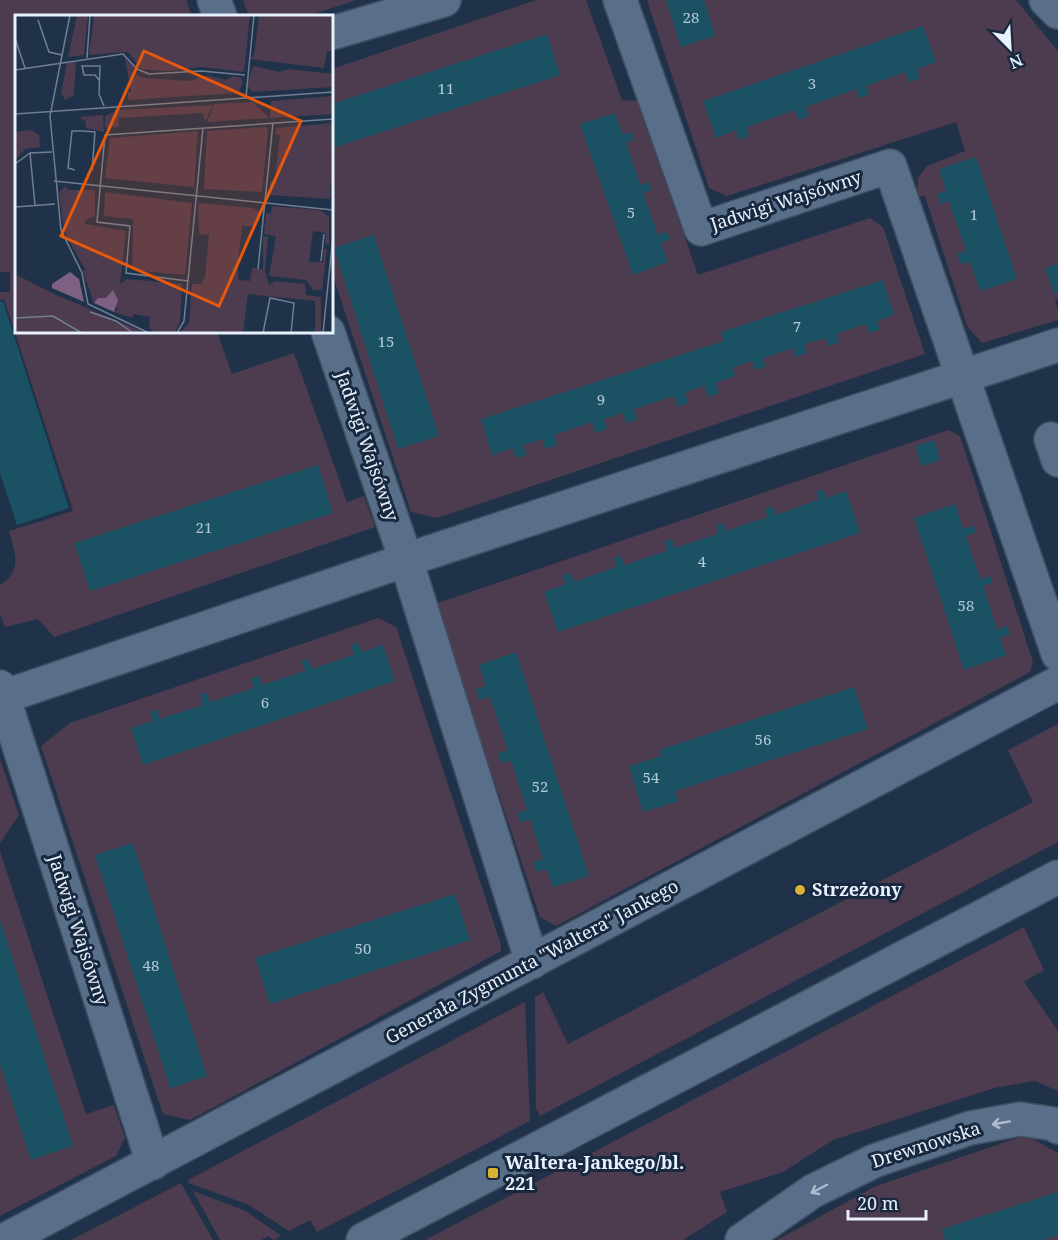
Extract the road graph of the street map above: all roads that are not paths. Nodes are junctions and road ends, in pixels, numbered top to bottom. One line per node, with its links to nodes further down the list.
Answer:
1 (214, 0): 6 (street)
2 (444, 0): 7 (street)
3 (620, 0): 10 (street, Jadwigi Wajsówny)
4 (1046, 0): 5 (street)
5 (1058, 12)
6 (220, 15)
7 (333, 33)
8 (328, 333): 11 (street, Jadwigi Wajsówny)
9 (1058, 345): 10 (street, Jadwigi Wajsówny)
10 (962, 377): 11 (street, Jadwigi Wajsówny); 12 (street)
11 (406, 560): 14 (street, Jadwigi Wajsówny); 16 (street, Jadwigi Wajsówny)
12 (1058, 654)
13 (1058, 682): 16 (street, Generała Zygmunta "Waltera" Jankego)
14 (1, 694): 18 (street, Jadwigi Wajsówny)
15 (1058, 877): 19 (street)
16 (532, 962): 18 (street, Generała Zygmunta "Waltera" Jankego)
17 (1058, 1127): 21 (street, Drewnowska, one-way to 21)
18 (153, 1163): 20 (street, Generała Zygmunta "Waltera" Jankego)
19 (370, 1239)
20 (5, 1240)
21 (742, 1240)

